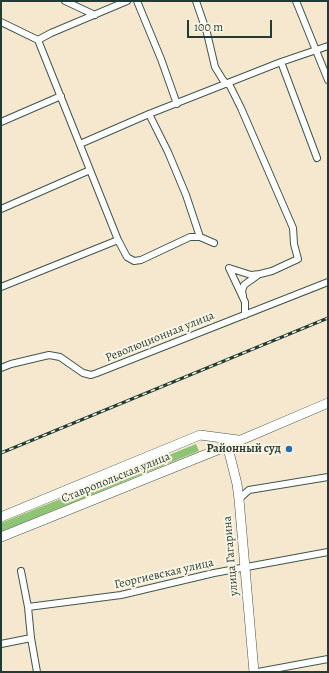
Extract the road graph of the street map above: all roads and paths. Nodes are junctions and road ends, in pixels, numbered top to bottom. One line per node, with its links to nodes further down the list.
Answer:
1 (65, 1): 6 (street)
2 (127, 1): 7 (street)
3 (137, 1): 16 (street)
4 (196, 1): 14 (street)
5 (296, 1): 11 (street)
6 (70, 3): 7 (street)
7 (95, 15): 9 (street)
8 (1, 22): 9 (street)
9 (38, 40): 15 (street)
10 (328, 46): 11 (street)
11 (316, 50): 12 (street); 13 (street)
12 (281, 62): 14 (street); 20 (street)
13 (328, 80)
14 (228, 84): 16 (street); 26 (street)
15 (61, 96): 18 (street); 19 (street)
16 (177, 104): 17 (street)
17 (149, 114): 19 (street); 23 (street)
18 (1, 122)
19 (80, 144): 21 (street)
20 (317, 158)
21 (90, 170): 22 (street); 24 (street)
22 (1, 209)
23 (200, 237): 24 (street); 25 (street)
24 (118, 240): 28 (street)
25 (214, 243)
26 (260, 274): 29 (street); 29 (street)
27 (328, 282): 30 (street, Революционная улица)
28 (1, 287)
29 (245, 302): 30 (street)
30 (246, 314): 31 (street, Революционная улица)
31 (1, 368)
32 (328, 403): 33 (main road, Ставропольская улица)
33 (226, 442): 35 (main road, улица Гагарина); 38 (main road, Ставропольская улица); 39 (main road, Ставропольская улица)
34 (328, 476): 36 (street)
35 (237, 484): 36 (street); 37 (main road, улица Гагарина)
36 (249, 490): 37 (street)
37 (239, 499): 41 (main road, улица Гагарина)
38 (1, 516)
39 (1, 537)
40 (328, 552): 41 (street, Георгиевская улица)
41 (244, 568): 43 (street, Георгиевская улица); 48 (main road, улица Гагарина)
42 (21, 571): 43 (street)
43 (28, 608): 44 (street)
44 (31, 638): 45 (street); 47 (street)
45 (1, 644)
46 (328, 659): 49 (street)
47 (37, 672)
48 (254, 672)
49 (258, 672)

